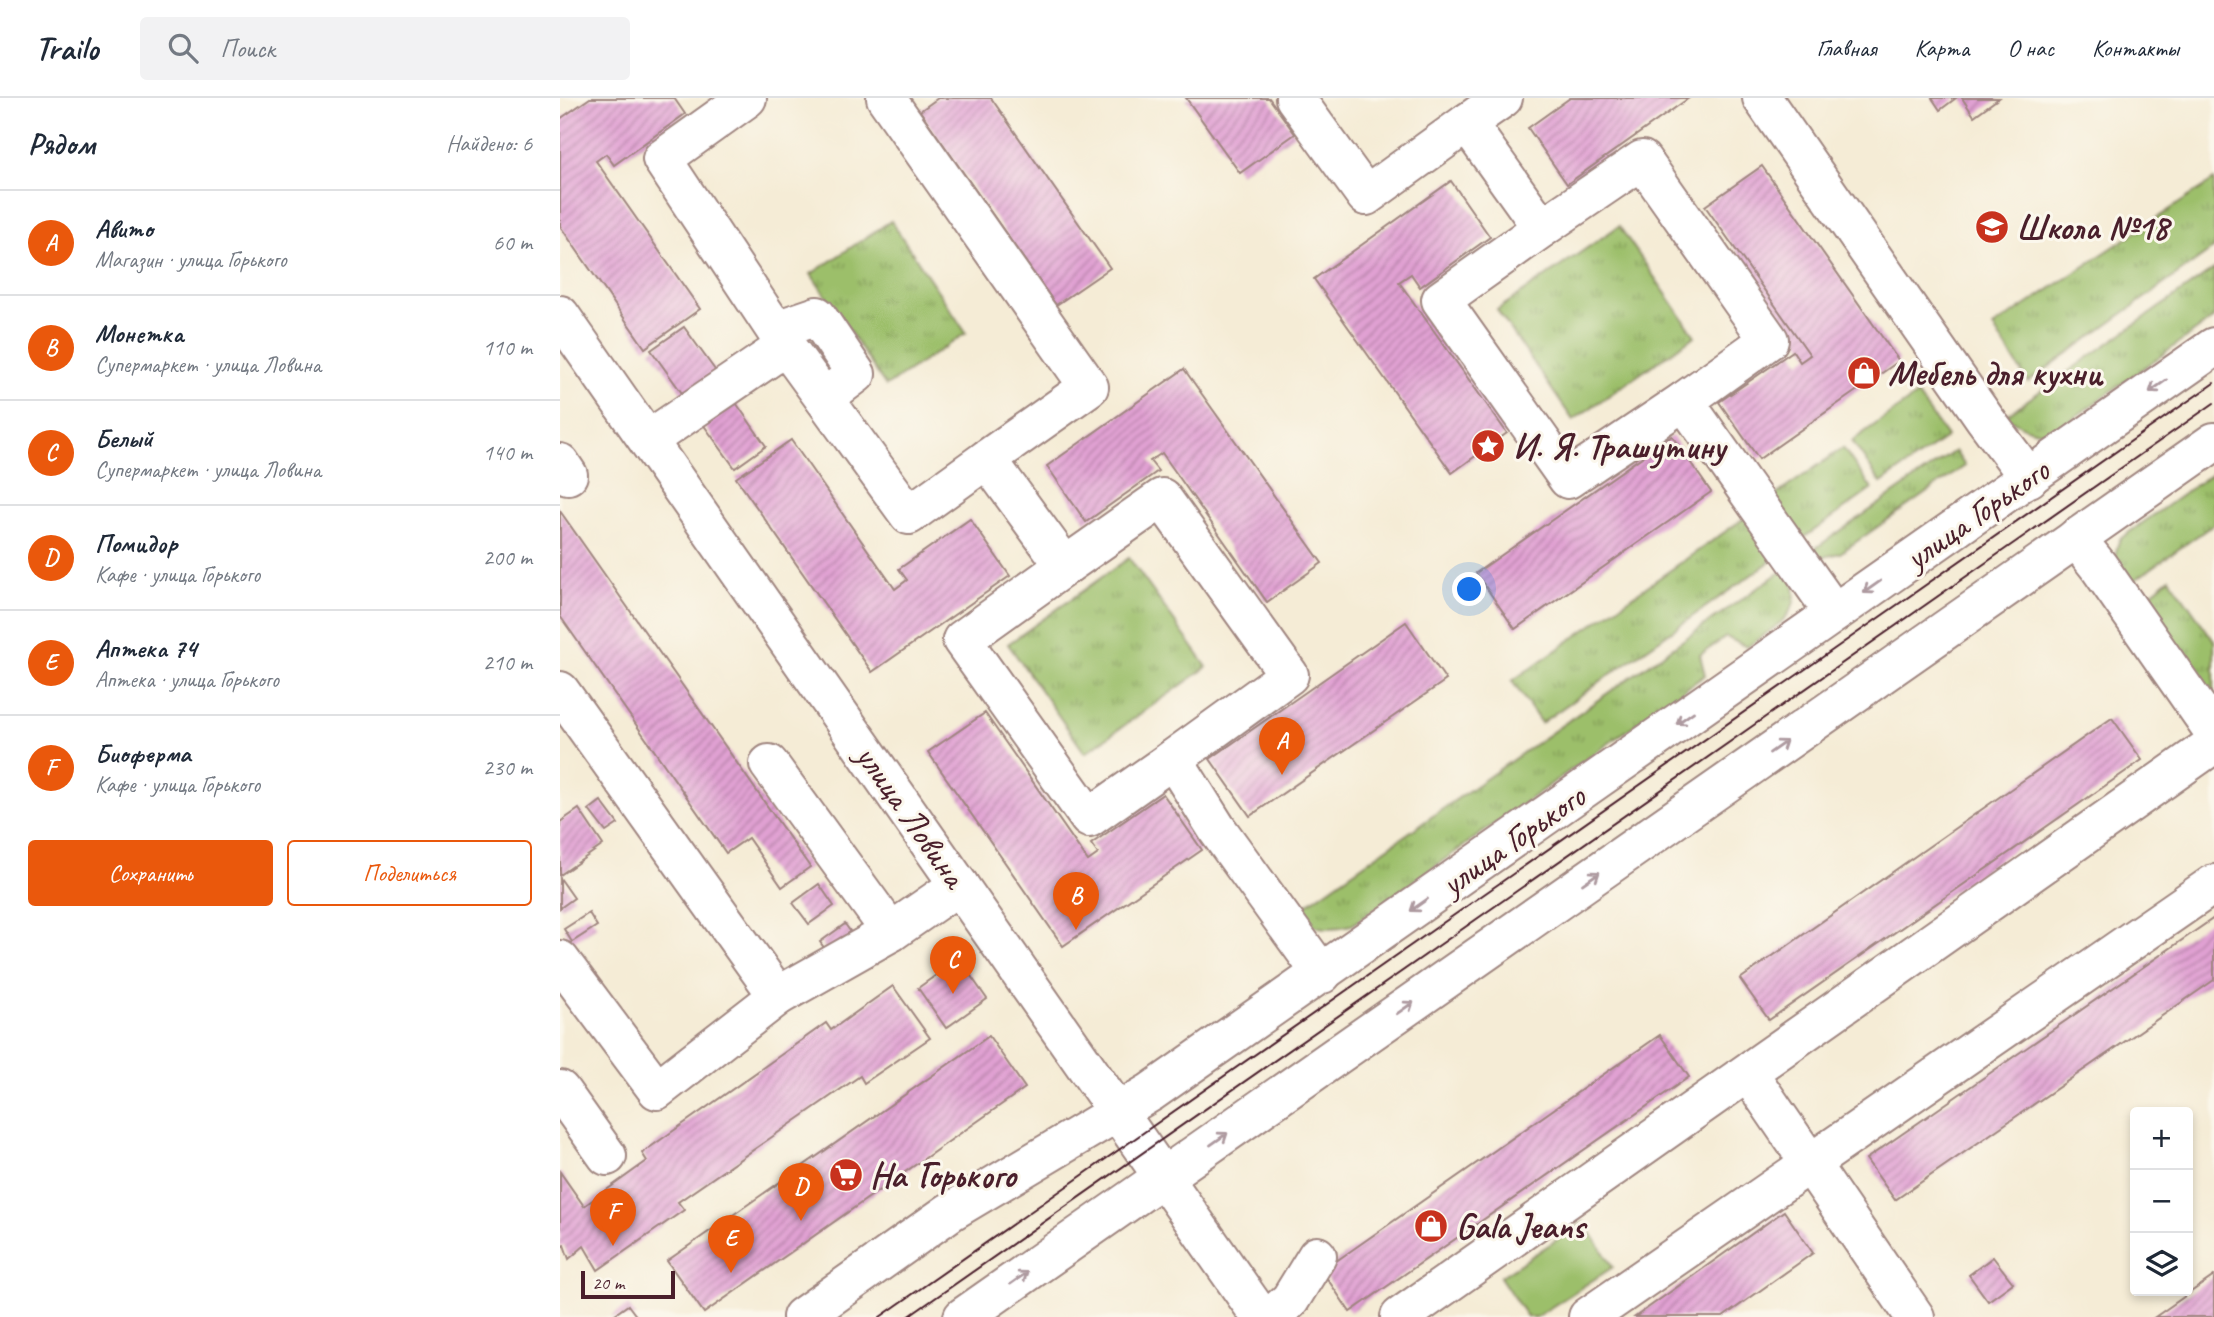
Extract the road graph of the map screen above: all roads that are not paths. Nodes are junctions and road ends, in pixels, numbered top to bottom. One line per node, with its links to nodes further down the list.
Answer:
1 (747, 98): 9 (main road)
2 (886, 98): 14 (main road)
3 (1296, 98): 6 (main road)
4 (1503, 98): 6 (main road)
5 (1763, 98): 15 (main road)
6 (1467, 123): 7 (main road)
7 (1542, 228): 11 (main road); 11 (main road)
8 (565, 334): 12 (main road, улица Ловина)
9 (781, 338): 12 (main road); 14 (main road)
10 (2214, 347): 15 (main road, улица Горького, one-way to 15)
11 (1684, 401): 18 (main road)
12 (648, 440): 25 (main road, улица Ловина)
13 (2214, 442): 16 (main road)
14 (987, 459): 17 (main road)
15 (2029, 478): 18 (main road, улица Горького, one-way to 18)
16 (2076, 538): 20 (main road); 35 (main road, one-way to 16)
17 (1065, 566): 22 (main road); 22 (main road)
18 (1834, 613): 28 (main road, улица Горького, one-way to 28)
19 (567, 716): 29 (main road)
20 (2214, 732)
21 (2214, 744): 30 (main road)
22 (1173, 759): 28 (main road)
23 (769, 764): 26 (main road)
24 (2214, 884): 34 (main road)
25 (959, 885): 26 (main road); 32 (main road, улица Ловина)
26 (891, 932): 29 (main road)
27 (561, 965): 29 (main road)
28 (1322, 974): 32 (main road, улица Горького)
29 (778, 996)
30 (1749, 1074): 34 (main road); 41 (main road)
31 (560, 1090): 33 (main road)
32 (1118, 1111): 35 (main road, улица Ловина); 37 (main road, улица Горького)
33 (607, 1156)
34 (1810, 1164): 42 (main road); 43 (main road)
35 (1163, 1178): 38 (main road, one-way to 35); 39 (main road, улица Ловина)
36 (1317, 1256): 40 (main road)
37 (802, 1317)
38 (963, 1317)
39 (1261, 1317)
40 (1271, 1317)
41 (1400, 1317)
42 (1588, 1317)
43 (1915, 1317)

